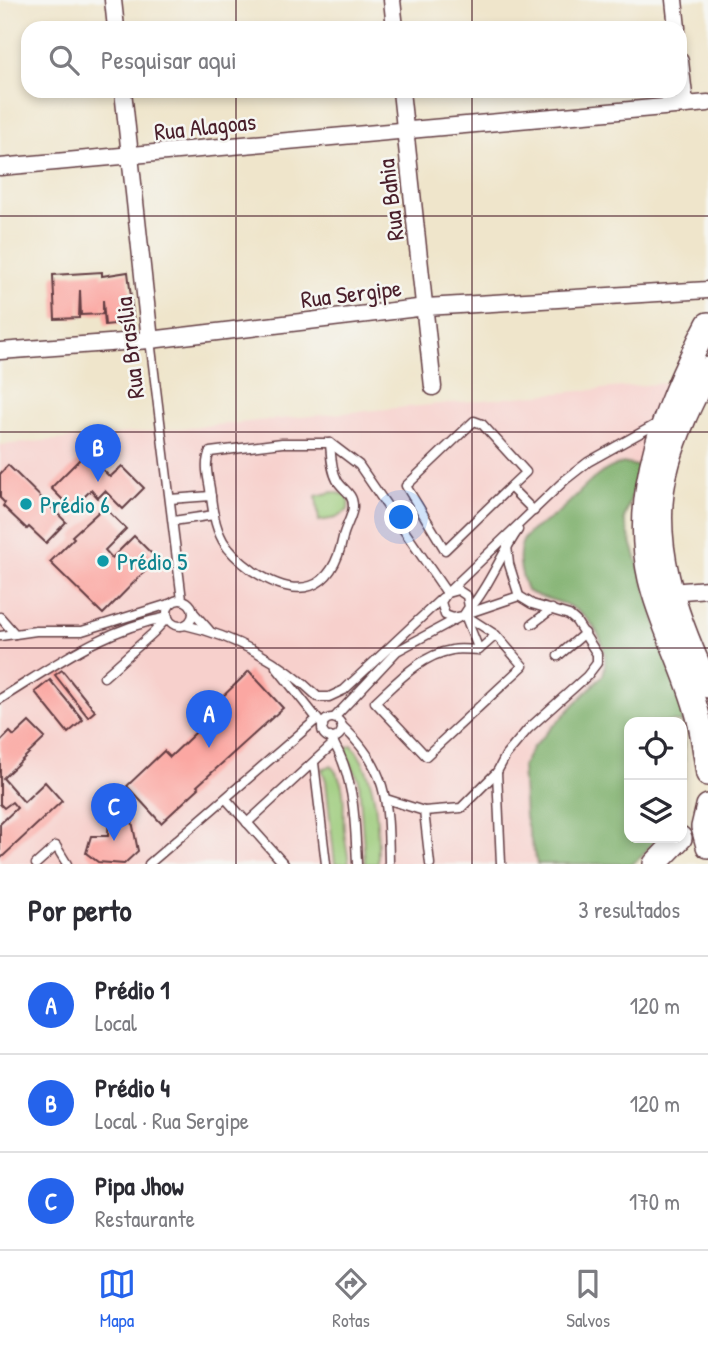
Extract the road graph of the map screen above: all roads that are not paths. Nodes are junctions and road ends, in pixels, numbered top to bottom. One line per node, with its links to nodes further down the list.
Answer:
1 (113, 0): 4 (street)
2 (392, 0): 5 (street)
3 (674, 0): 6 (street)
4 (115, 21)
5 (394, 21)
6 (676, 21)
7 (123, 98): 13 (street, Rua Brasília)
8 (402, 98): 12 (street, Rua Bahia)
9 (684, 98): 11 (street)
10 (708, 103): 11 (street, Rua Alagoas)
11 (685, 104): 12 (street, Rua Alagoas)
12 (405, 130): 13 (street, Rua Alagoas); 16 (street, Rua Bahia)
13 (129, 156): 14 (street, Rua Alagoas); 18 (street, Rua Brasília)
14 (0, 167)
15 (708, 290): 16 (street, Rua Sergipe)
16 (425, 307): 18 (street, Rua Sergipe); 21 (street, Rua Bahia)
17 (708, 324): 23 (main road)
18 (150, 340): 19 (street, Rua Sergipe); 27 (lane, Rua Brasília)
19 (0, 351)
20 (708, 369): 22 (main road)
21 (433, 387)
22 (701, 396): 34 (main road)
23 (666, 418): 28 (lane); 62 (main road)
24 (330, 443): 26 (lane); 29 (lane); 35 (lane)
25 (510, 486): 25 (lane); 28 (lane)
26 (211, 496): 27 (lane); 29 (lane)
27 (170, 499): 31 (lane, Rua Brasília)
28 (534, 511): 30 (lane)
29 (214, 515): 31 (lane)
30 (526, 519): 32 (lane); 35 (lane)
31 (173, 521): 37 (lane, Rua Brasília)
32 (507, 546): 36 (lane); 41 (lane)
33 (708, 589): 34 (street)
34 (670, 592): 55 (main road)
35 (445, 595): 41 (lane); 41 (lane); 53 (lane)
36 (519, 596): 39 (lane); 41 (lane)
37 (183, 600): 38 (lane); 40 (lane)
38 (172, 603): 43 (lane); 48 (lane)
39 (552, 609): 44 (lane); 47 (lane)
40 (193, 612): 45 (lane); 46 (lane)
41 (463, 615): 49 (lane); 51 (lane); 57 (lane)
42 (0, 617): 48 (lane)
43 (168, 617): 45 (lane); 54 (lane); 56 (lane)
44 (532, 624)
45 (185, 625): 46 (lane)
46 (209, 630): 53 (lane)
47 (586, 633): 52 (lane); 61 (lane)
48 (15, 634): 50 (lane)
49 (496, 635): 51 (lane); 51 (lane)
50 (0, 636)
51 (479, 650)
52 (558, 656)
53 (269, 660): 58 (lane)
54 (104, 677)
55 (708, 686)
56 (0, 699)
57 (338, 721): 58 (lane); 59 (lane); 64 (lane)
58 (320, 723): 59 (lane); 63 (lane)
59 (332, 740): 60 (lane); 76 (lane)
60 (314, 763): 67 (lane); 75 (lane)
61 (497, 772): 66 (lane); 79 (lane)
62 (708, 774)
63 (226, 799): 67 (lane); 73 (lane)
64 (386, 799): 66 (lane); 77 (lane)
65 (707, 809): 68 (main road); 70 (main road)
66 (425, 811): 78 (lane)
67 (247, 823): 74 (lane)
68 (687, 831)
69 (675, 843): 80 (main road)
70 (708, 846)
71 (36, 864): 72 (lane)
72 (67, 864)
73 (149, 864)
74 (284, 864)
75 (326, 864)
76 (357, 864)
77 (388, 864)
78 (430, 864)
79 (501, 864)
80 (655, 864)

